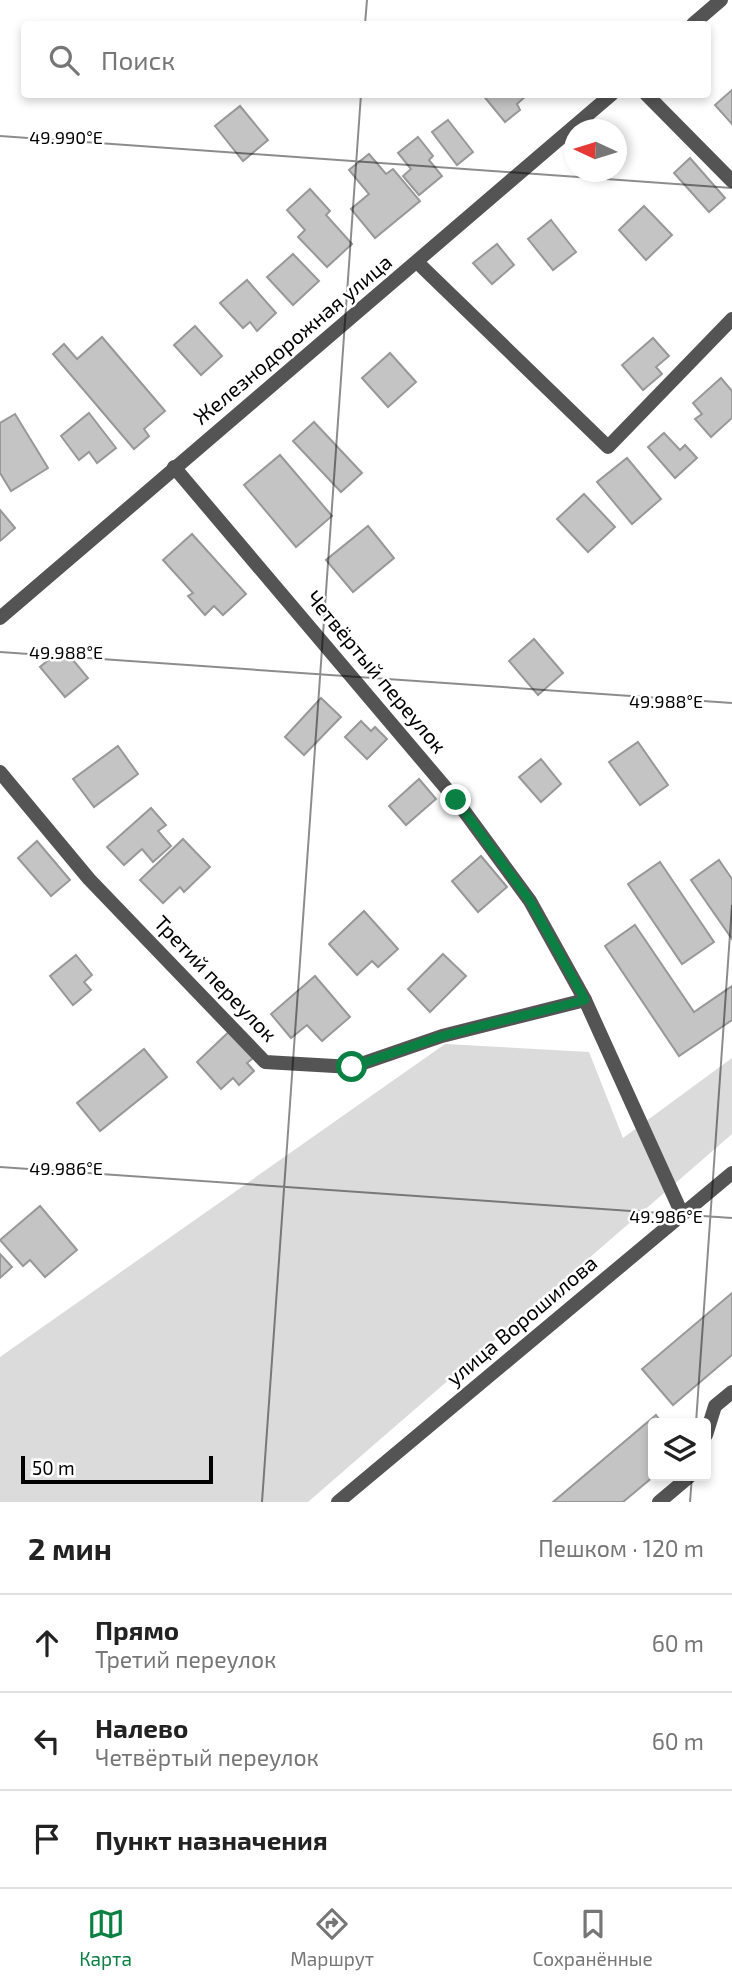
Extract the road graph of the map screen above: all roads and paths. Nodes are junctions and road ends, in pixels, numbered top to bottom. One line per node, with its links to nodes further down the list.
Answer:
1 (720, 0): 2 (street)
2 (696, 21)
3 (607, 98): 6 (street, Железнодорожная улица)
4 (650, 98): 5 (street)
5 (732, 181)
6 (418, 263): 7 (street); 8 (street, Железнодорожная улица)
7 (732, 319)
8 (174, 467): 9 (street, Железнодорожная улица); 11 (street, Четвёртый переулок)
9 (0, 618)
10 (0, 772): 11 (street, Третий переулок)
11 (585, 1000): 13 (street, Четвёртый переулок)
12 (732, 1172): 13 (street, улица Ворошилова)
13 (682, 1214): 17 (street, улица Ворошилова)
14 (732, 1392): 15 (street)
15 (711, 1419)
16 (684, 1481): 18 (street)
17 (338, 1502)
18 (659, 1502)

